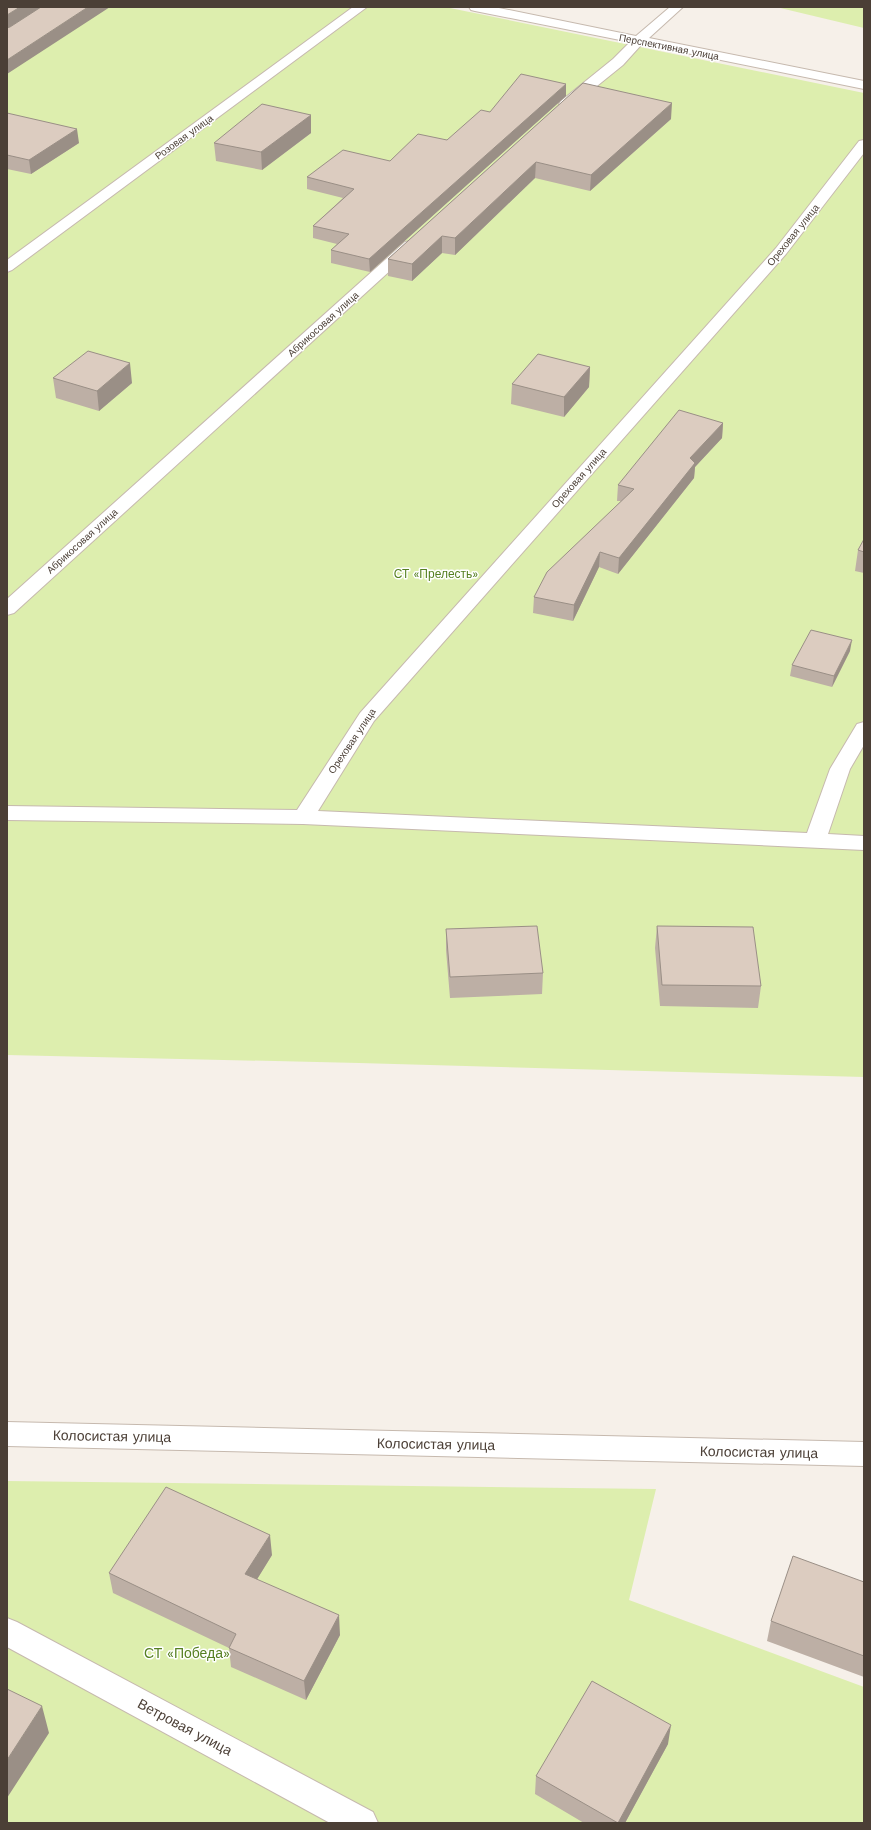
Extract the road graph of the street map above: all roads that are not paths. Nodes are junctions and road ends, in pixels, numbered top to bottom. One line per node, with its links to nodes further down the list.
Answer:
1 (361, 7): 9 (street, Розовая улица)
2 (677, 7): 4 (street)
3 (485, 8): 4 (street, Перспективная улица)
4 (639, 40): 5 (street, Перспективная улица); 6 (street)
5 (864, 85)
6 (558, 112)
7 (864, 144): 13 (street, Ореховая улица)
8 (422, 235): 10 (street, Абрикосовая улица)
9 (7, 267)
10 (7, 609)
11 (864, 728): 14 (street)
12 (7, 813): 13 (street)
13 (303, 817): 14 (street)
14 (815, 840): 15 (street)
15 (864, 843)
16 (7, 1434): 17 (street, Колосистая улица)
17 (864, 1454)
18 (7, 1632): 19 (street, Ветровая улица)
19 (362, 1823)

